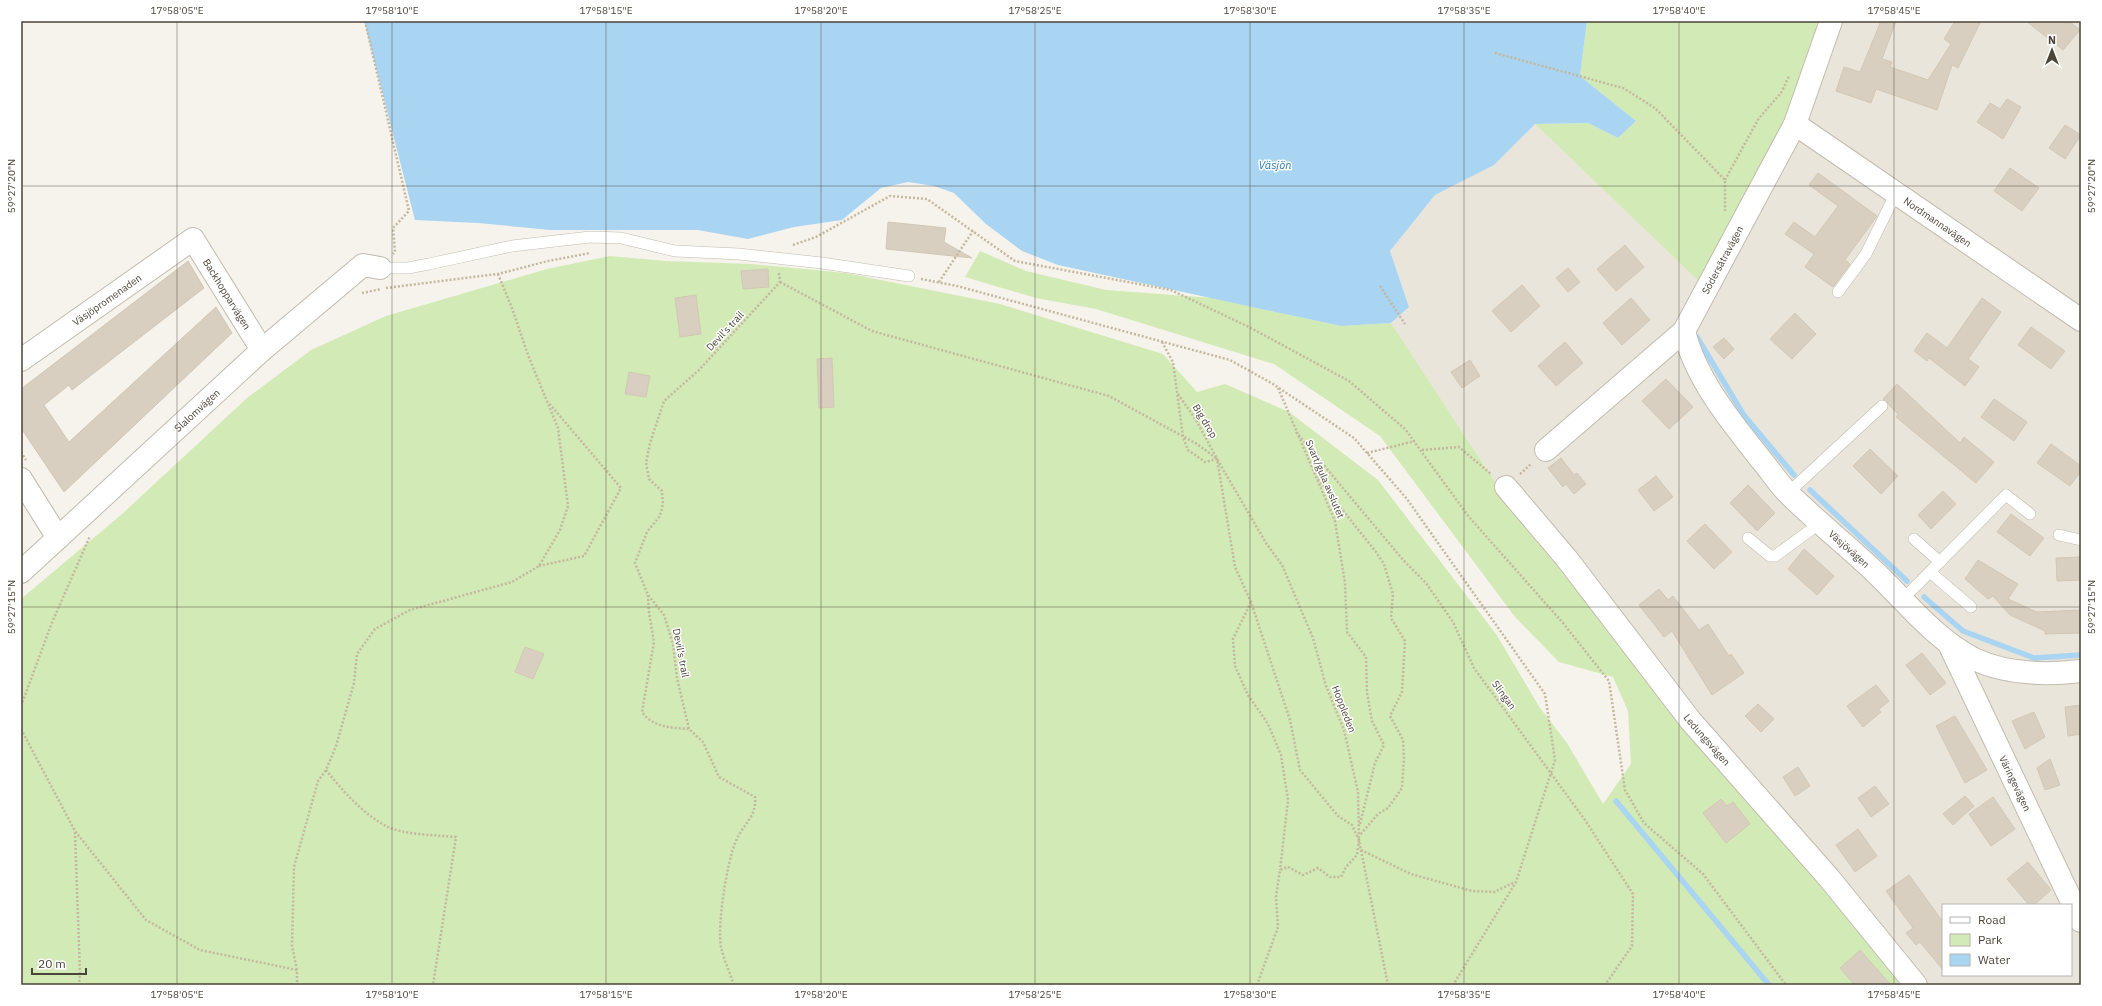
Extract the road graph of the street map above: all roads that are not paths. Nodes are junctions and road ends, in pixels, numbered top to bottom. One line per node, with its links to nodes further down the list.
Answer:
1 (1831, 21): 2 (street, Södersätravägen)
2 (1795, 124): 3 (street, Nordmannavägen); 9 (street, Södersätravägen)
3 (1896, 193): 7 (lane); 8 (street, Nordmannavägen)
4 (192, 239): 10 (street, Backhopparvägen); 11 (street, Väsjöpromenaden)
5 (380, 268): 6 (lane); 10 (street, Slalomvägen)
6 (909, 276)
7 (1838, 292)
8 (2081, 320)
9 (1684, 331): 13 (street, Södersätravägen); 16 (street, Väsjövägen)
10 (262, 350): 20 (street, Slalomvägen)
11 (21, 360)
12 (1882, 406): 16 (lane)
13 (1546, 450)
14 (21, 479): 20 (street)
15 (1506, 487): 32 (street, Ledungsvägen)
16 (1788, 493): 18 (street, Väsjövägen)
17 (2030, 514): 24 (lane)
18 (1820, 523): 21 (lane); 27 (street, Väsjövägen)
19 (2059, 535): 23 (lane)
20 (58, 538): 25 (street, Slalomvägen)
21 (1748, 538)
22 (1914, 539): 24 (lane)
23 (2081, 540)
24 (1940, 562): 26 (lane)
25 (21, 572)
26 (1930, 572): 27 (lane); 28 (lane)
27 (1903, 600): 29 (street, Väsjövägen)
28 (1971, 607)
29 (1950, 646): 30 (street, Väsjövägen); 31 (street, Väringevägen)
30 (2081, 671)
31 (2081, 921)
32 (1916, 985)

